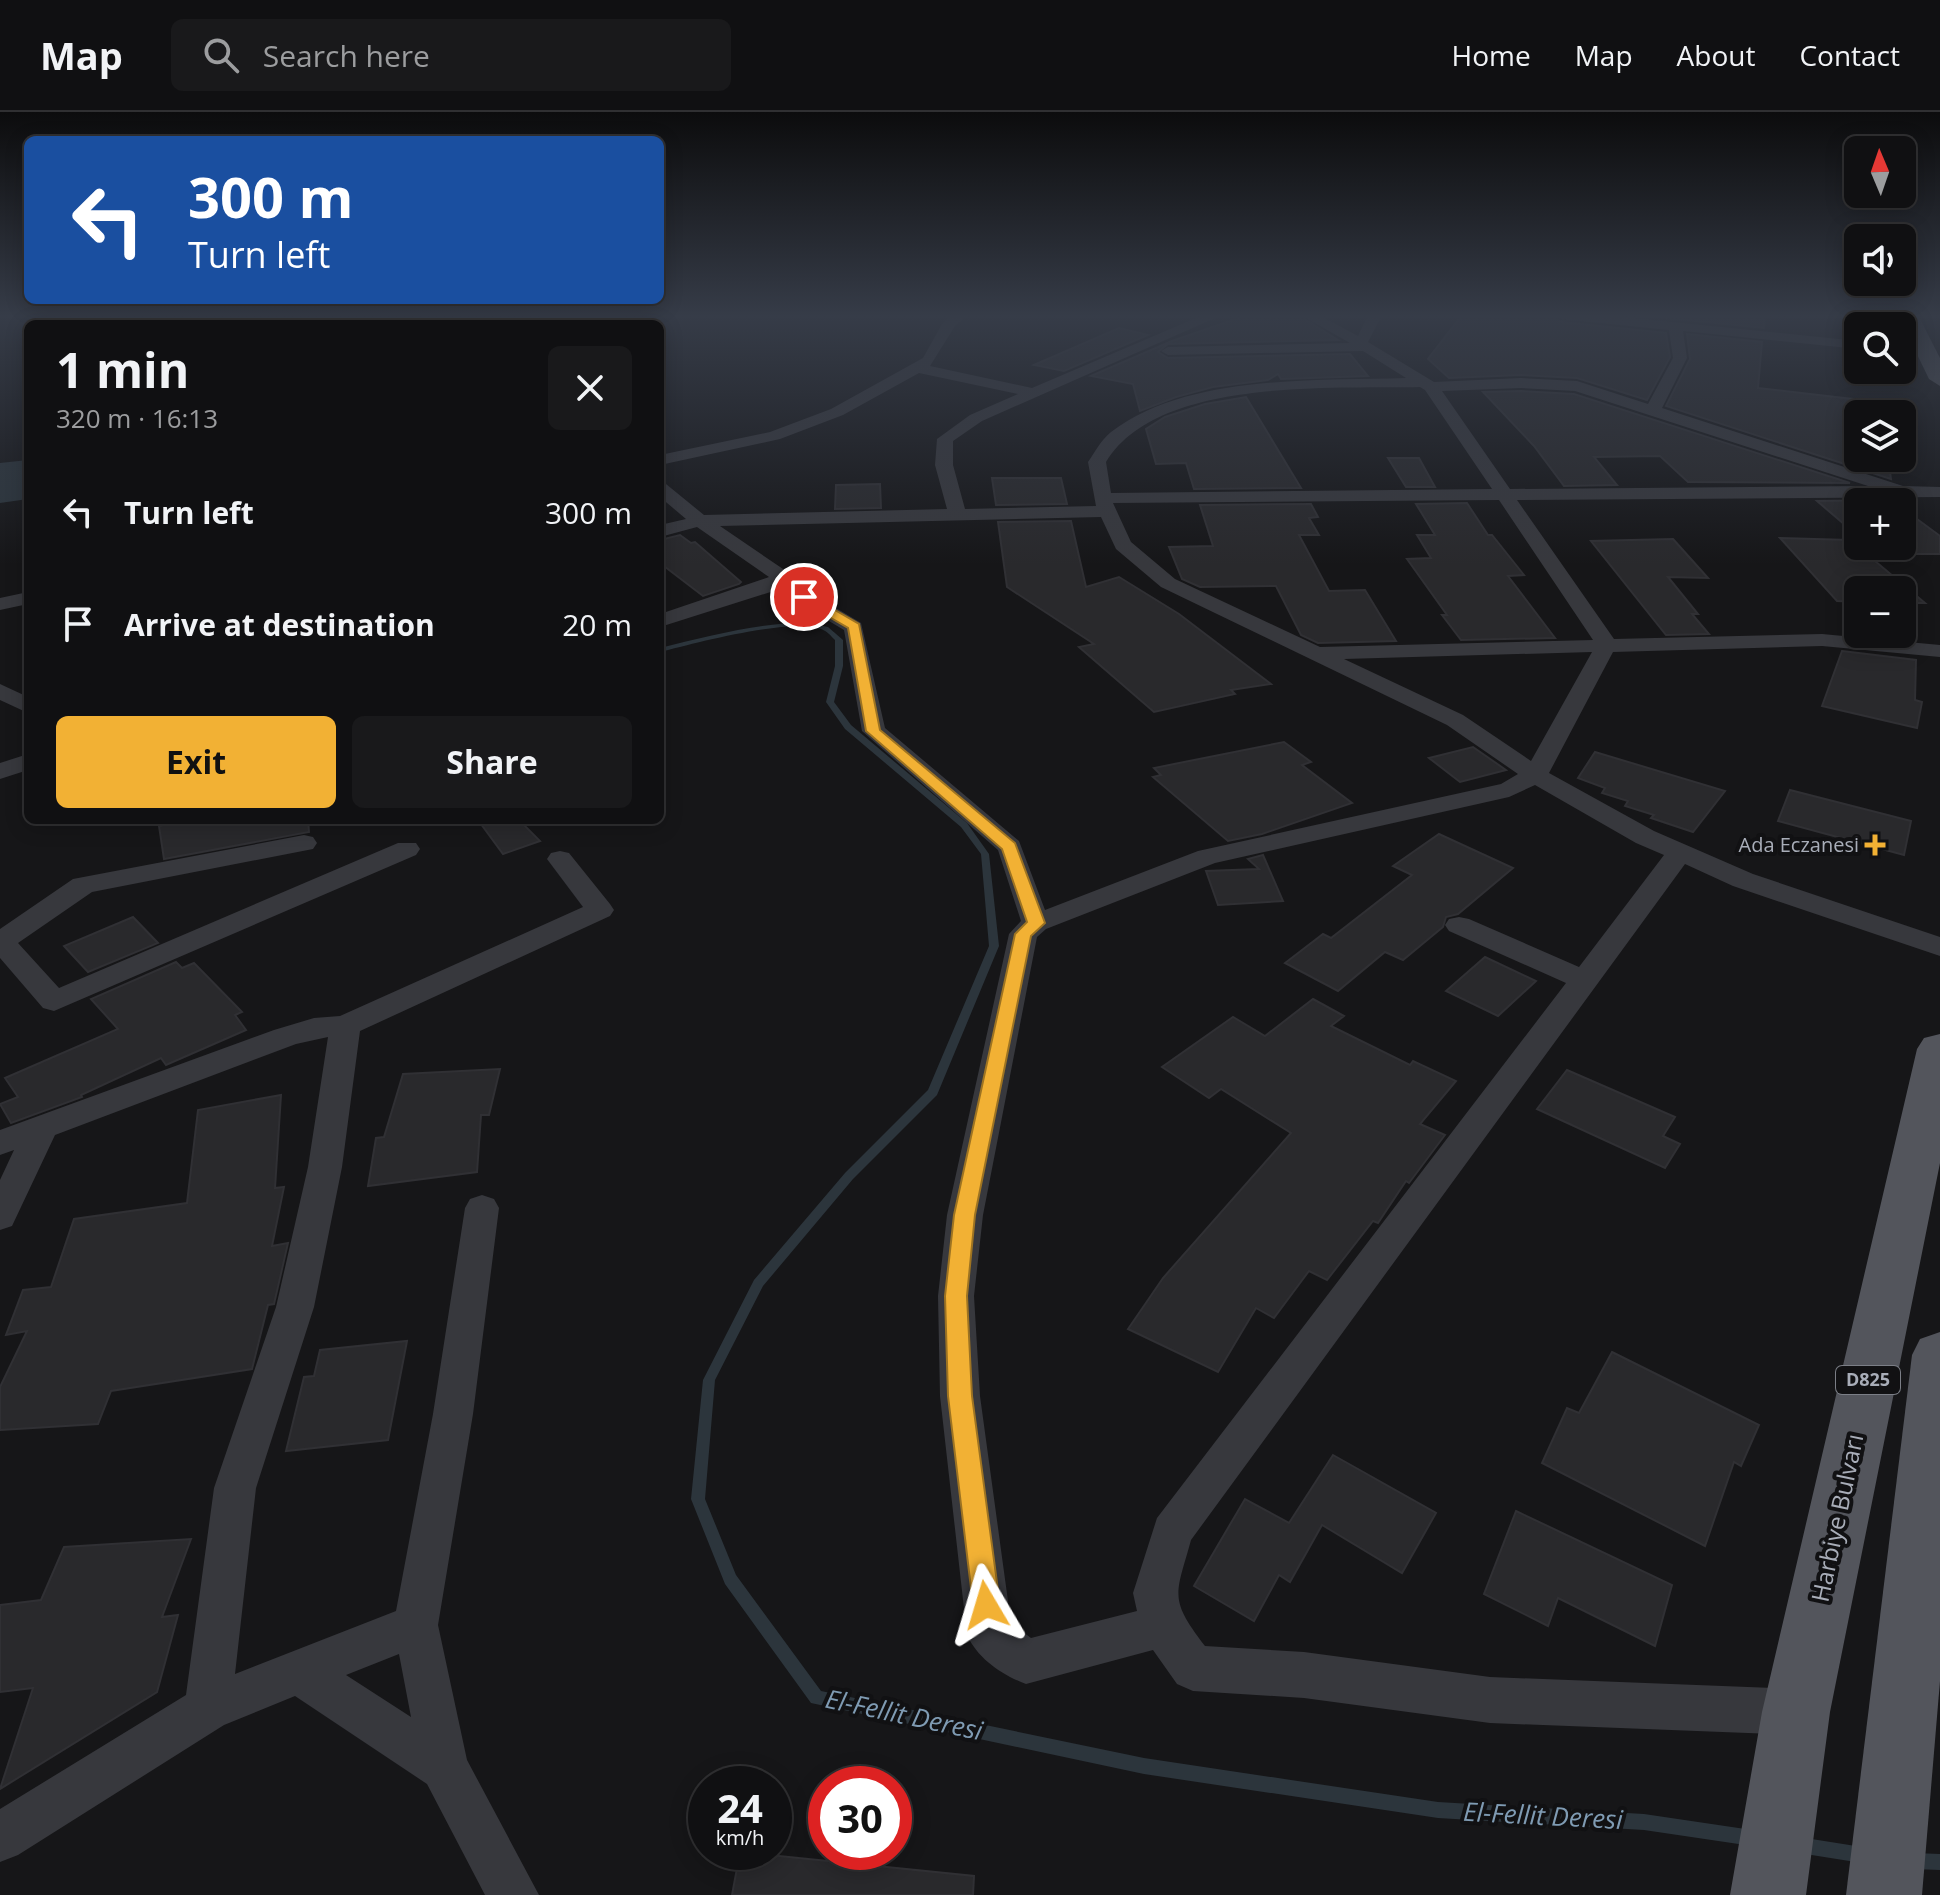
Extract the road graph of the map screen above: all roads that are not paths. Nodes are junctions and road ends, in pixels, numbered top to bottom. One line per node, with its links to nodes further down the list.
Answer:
1 (862, 398): 8 (street)
2 (1021, 398): 16 (street)
3 (1173, 398): 15 (street)
4 (1438, 398): 14 (street)
5 (1612, 398): 7 (street)
6 (1659, 398): 7 (street)
7 (1652, 412): 9 (street)
8 (664, 459)
9 (1892, 488)
10 (664, 491): 17 (street)
11 (1916, 491): 13 (street)
12 (1844, 492): 14 (street)
13 (1940, 492)
14 (1506, 495): 15 (street); 23 (street)
15 (1106, 505): 16 (street); 25 (street)
16 (957, 514): 17 (street)
17 (700, 521): 18 (street); 19 (street)
18 (664, 530)
19 (779, 583): 22 (street); 35 (street)
20 (24, 599): 21 (street)
21 (0, 604)
22 (664, 620)
23 (1607, 644): 24 (street); 25 (street); 30 (street)
24 (1940, 651)
25 (1316, 653): 30 (street)
26 (0, 691): 27 (street)
27 (24, 704)
28 (24, 763): 29 (street)
29 (0, 772)
30 (1535, 775): 33 (street); 35 (street)
31 (304, 843): 37 (street)
32 (407, 849): 37 (street)
33 (1680, 852): 38 (street); 39 (street)
34 (560, 859): 40 (street)
35 (1036, 923): 48 (street)
36 (1459, 925): 39 (street)
37 (0, 942)
38 (1940, 947)
39 (1584, 980): 48 (street)
40 (345, 1026): 42 (street); 50 (street)
41 (1940, 1049): 51 (main road, Harbiye Bulvarı / D825)
42 (42, 1127): 43 (street); 45 (street)
43 (0, 1143)
44 (482, 1208): 47 (street)
45 (0, 1217)
46 (1940, 1355): 52 (main road)
47 (416, 1625): 49 (street); 53 (street)
48 (1162, 1626): 51 (street)
49 (300, 1672): 50 (street); 53 (street)
50 (208, 1708): 54 (street)
51 (1796, 1712): 56 (main road, Harbiye Bulvarı / D825)
52 (1919, 1750): 57 (main road)
53 (444, 1767): 55 (street)
54 (0, 1837)
55 (513, 1895)
56 (1768, 1895)
57 (1884, 1895)

